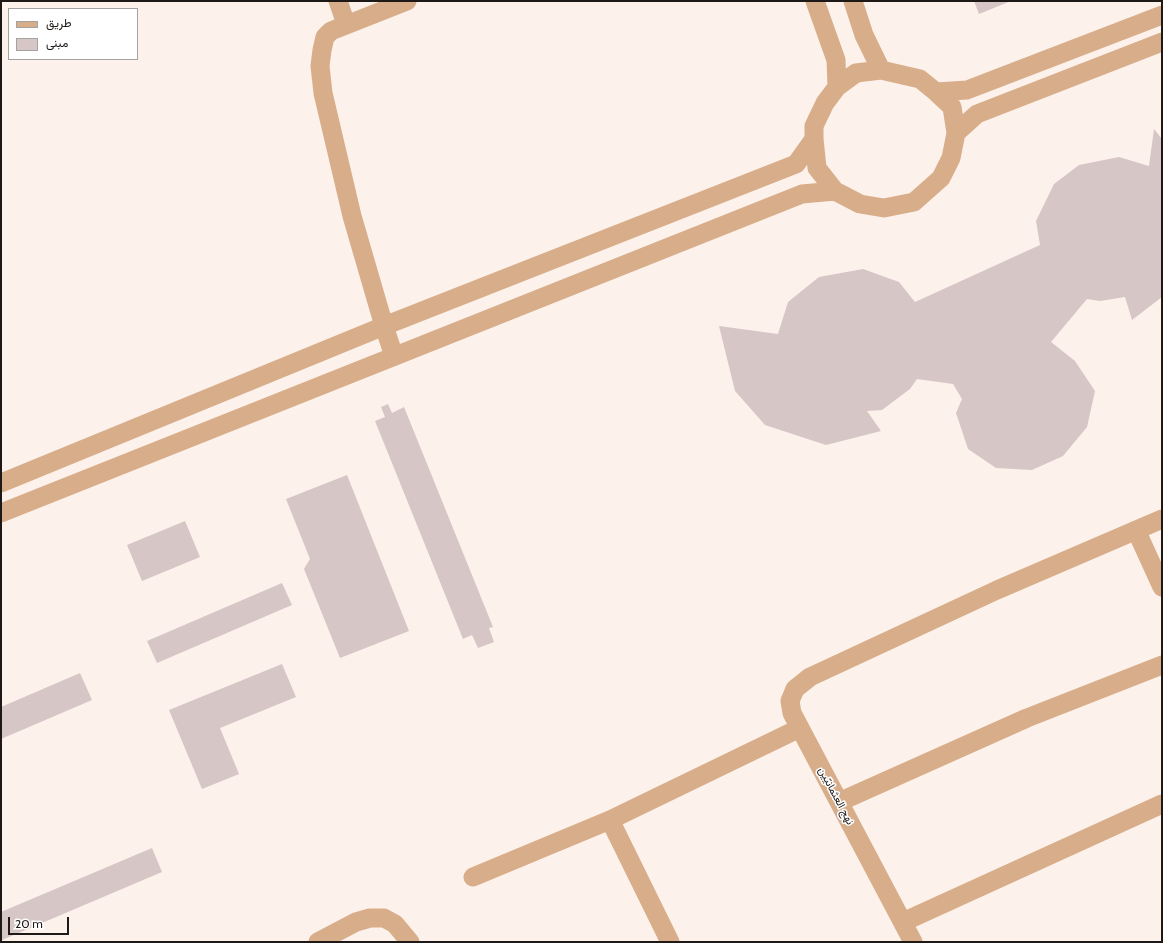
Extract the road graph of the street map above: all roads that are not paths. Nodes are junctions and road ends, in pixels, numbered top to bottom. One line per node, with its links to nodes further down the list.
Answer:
1 (338, 1): 6 (street)
2 (407, 1): 6 (street)
3 (815, 1): 9 (street)
4 (853, 1): 8 (street)
5 (1162, 15): 10 (street)
6 (346, 24): 14 (street)
7 (1162, 42): 11 (street)
8 (881, 70): 9 (street); 10 (street)
9 (837, 87): 12 (street)
10 (936, 92): 11 (street)
11 (956, 134): 13 (street)
12 (814, 139): 13 (street); 14 (street)
13 (835, 191): 15 (street)
14 (384, 326): 15 (street); 16 (street)
15 (394, 356): 17 (street)
16 (1, 483)
17 (1, 513)
18 (1162, 519): 19 (street, نهج العثمانيّين)
19 (1136, 530): 20 (street); 22 (street, نهج العثمانيّين)
20 (1162, 587)
21 (1162, 665): 23 (street)
22 (800, 728): 23 (street, نهج العثمانيّين); 25 (street)
23 (840, 802): 27 (street, نهج العثمانيّين)
24 (1162, 804): 27 (street)
25 (610, 820): 26 (street); 30 (street)
26 (473, 877)
27 (903, 922): 31 (street, نهج العثمانيّين)
28 (318, 942): 29 (street)
29 (410, 942)
30 (670, 942)
31 (913, 942)

